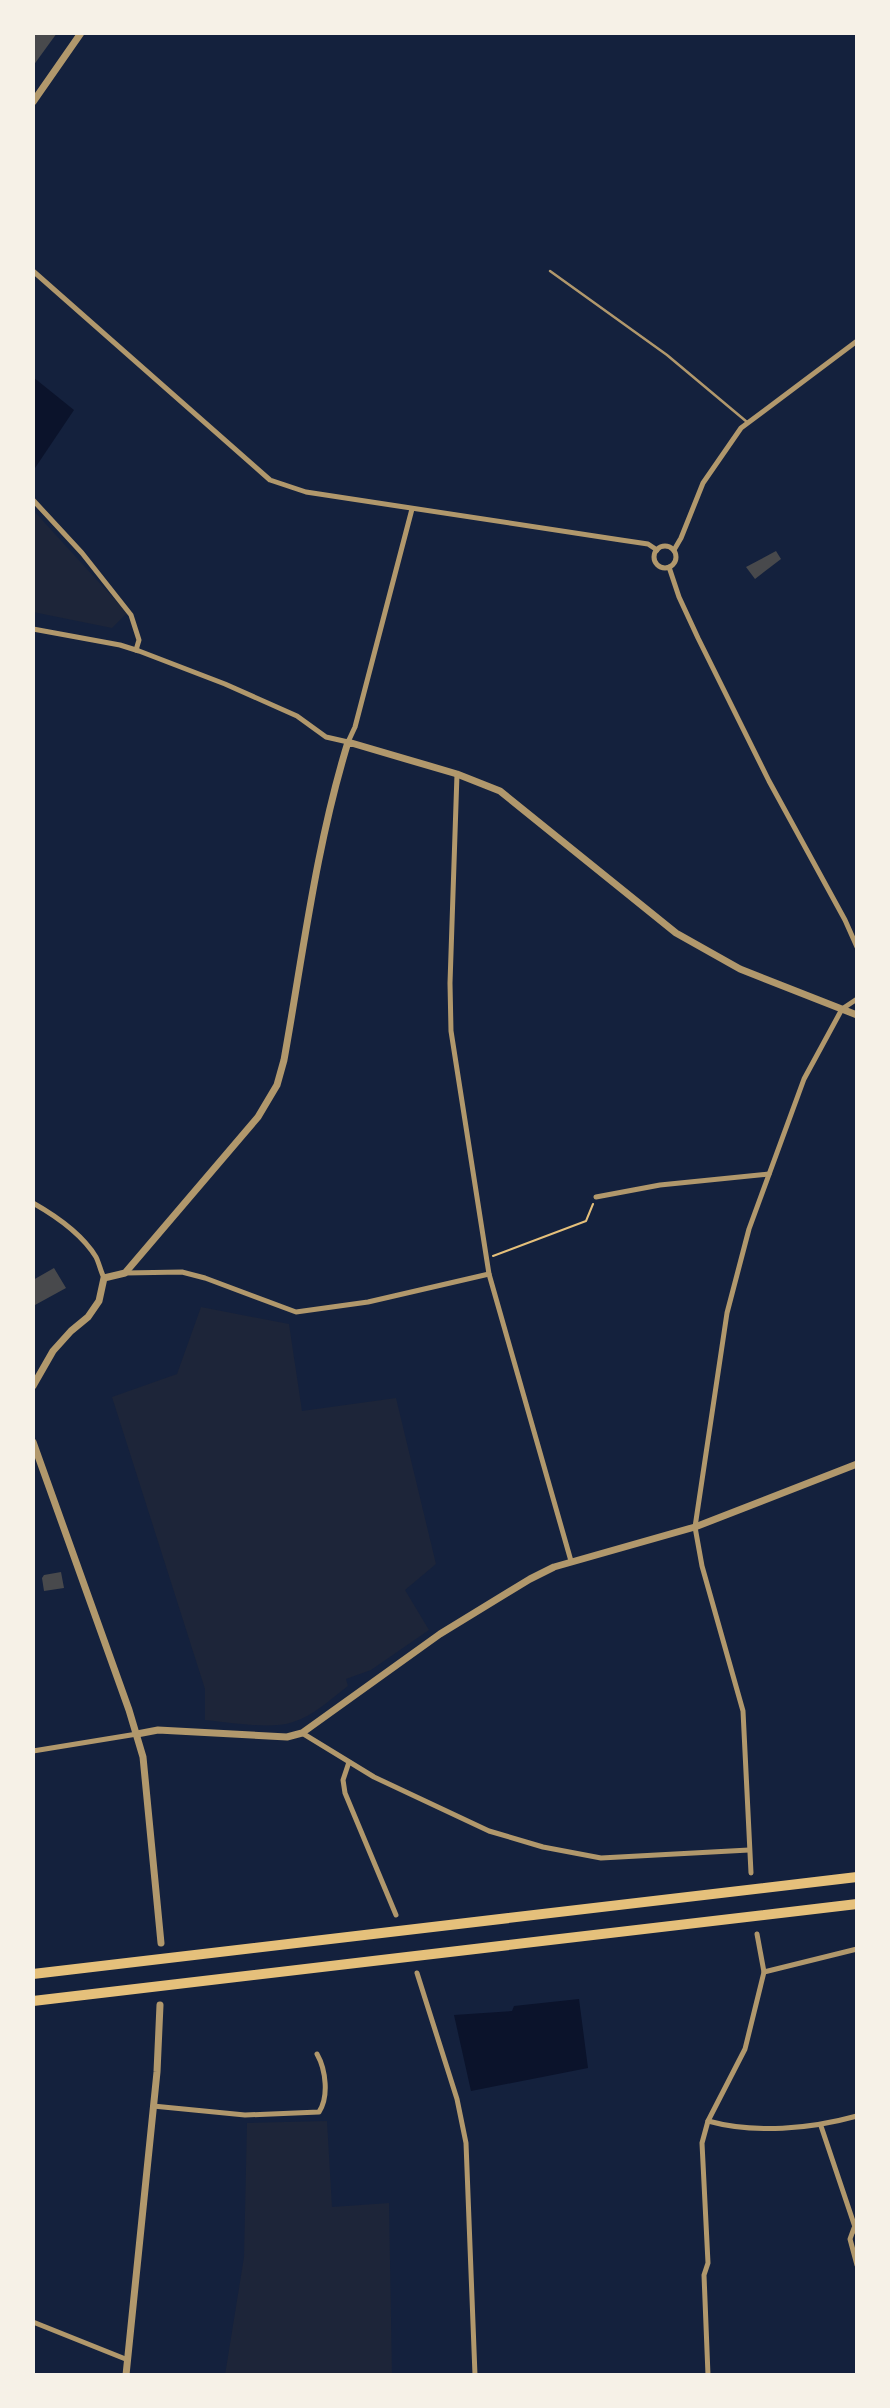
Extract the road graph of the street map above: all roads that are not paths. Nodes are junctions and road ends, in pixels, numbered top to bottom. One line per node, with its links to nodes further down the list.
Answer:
1 (81, 33): 2 (street)
2 (33, 102)
3 (33, 271): 8 (street)
4 (550, 271): 6 (lane)
5 (857, 341): 6 (street)
6 (748, 423): 10 (street)
7 (33, 500): 13 (street)
8 (412, 509): 9 (street); 14 (street)
9 (657, 550): 10 (street); 11 (street)
10 (674, 550): 11 (street)
11 (669, 568): 16 (street)
12 (33, 629): 13 (street)
13 (136, 650): 14 (street)
14 (348, 743): 15 (street); 23 (street)
15 (457, 775): 18 (street); 24 (street)
16 (857, 947)
17 (857, 999): 18 (street)
18 (842, 1009): 19 (street); 20 (street)
19 (857, 1015)
20 (769, 1174): 21 (street); 29 (street)
21 (596, 1197)
22 (33, 1203): 25 (street)
23 (125, 1273): 24 (street); 25 (street)
24 (489, 1273): 30 (street)
25 (104, 1278): 26 (street)
26 (33, 1384)
27 (33, 1442): 32 (street)
28 (857, 1464): 29 (street)
29 (695, 1527): 30 (street); 35 (street)
30 (570, 1561): 31 (street)
31 (302, 1733): 32 (street); 34 (street)
32 (137, 1734): 33 (street); 41 (street)
33 (33, 1751)
34 (349, 1762): 35 (street); 39 (street)
35 (749, 1850): 36 (street)
36 (751, 1873)
37 (857, 1877): 45 (highway)
38 (857, 1904): 46 (highway)
39 (396, 1915)
40 (757, 1934): 43 (street)
41 (161, 1943)
42 (857, 1950): 43 (street)
43 (764, 1972): 51 (street)
44 (417, 1973): 58 (street)
45 (33, 1974)
46 (33, 2001)
47 (160, 2005): 49 (street)
48 (317, 2054): 49 (street)
49 (153, 2106): 56 (street)
50 (857, 2116): 52 (street)
51 (708, 2121): 52 (street); 59 (street)
52 (821, 2126): 53 (street)
53 (856, 2231): 54 (street)
54 (857, 2265)
55 (33, 2322): 56 (street)
56 (128, 2360): 57 (street)
57 (126, 2375)
58 (475, 2375)
59 (708, 2375)

